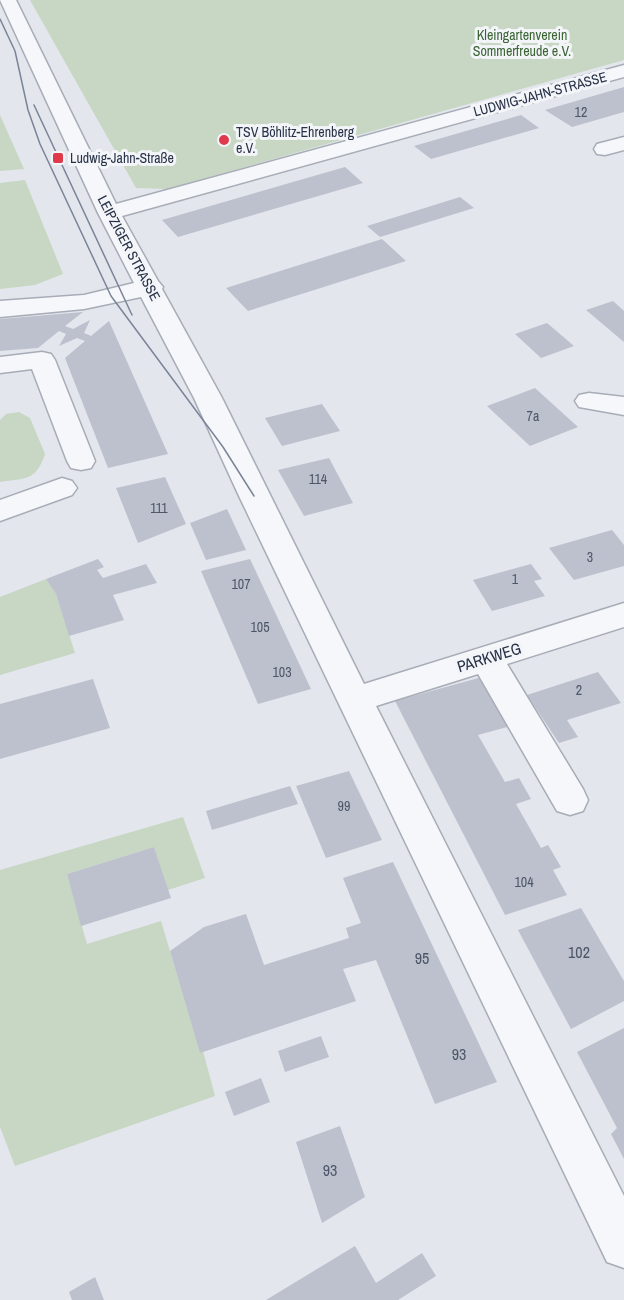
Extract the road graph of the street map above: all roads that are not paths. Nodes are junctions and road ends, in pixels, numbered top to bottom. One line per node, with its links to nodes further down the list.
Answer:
1 (7, 0): 3 (street, LEIPZIGER STRASSE)
2 (624, 71): 3 (street, LUDWIG-JAHN-STRASSE)
3 (109, 213): 4 (street, LEIPZIGER STRASSE)
4 (151, 288): 5 (street); 14 (street, LEIPZIGER STRASSE)
5 (0, 309)
6 (0, 365): 9 (street)
7 (589, 401): 8 (street)
8 (624, 406)
9 (81, 461)
10 (62, 488): 11 (street)
11 (0, 511)
12 (624, 615): 13 (street, PARKWEG)
13 (486, 658): 14 (street, PARKWEG); 15 (street)
14 (354, 700): 16 (street, LEIPZIGER STRASSE)
15 (570, 800)
16 (624, 1245)

